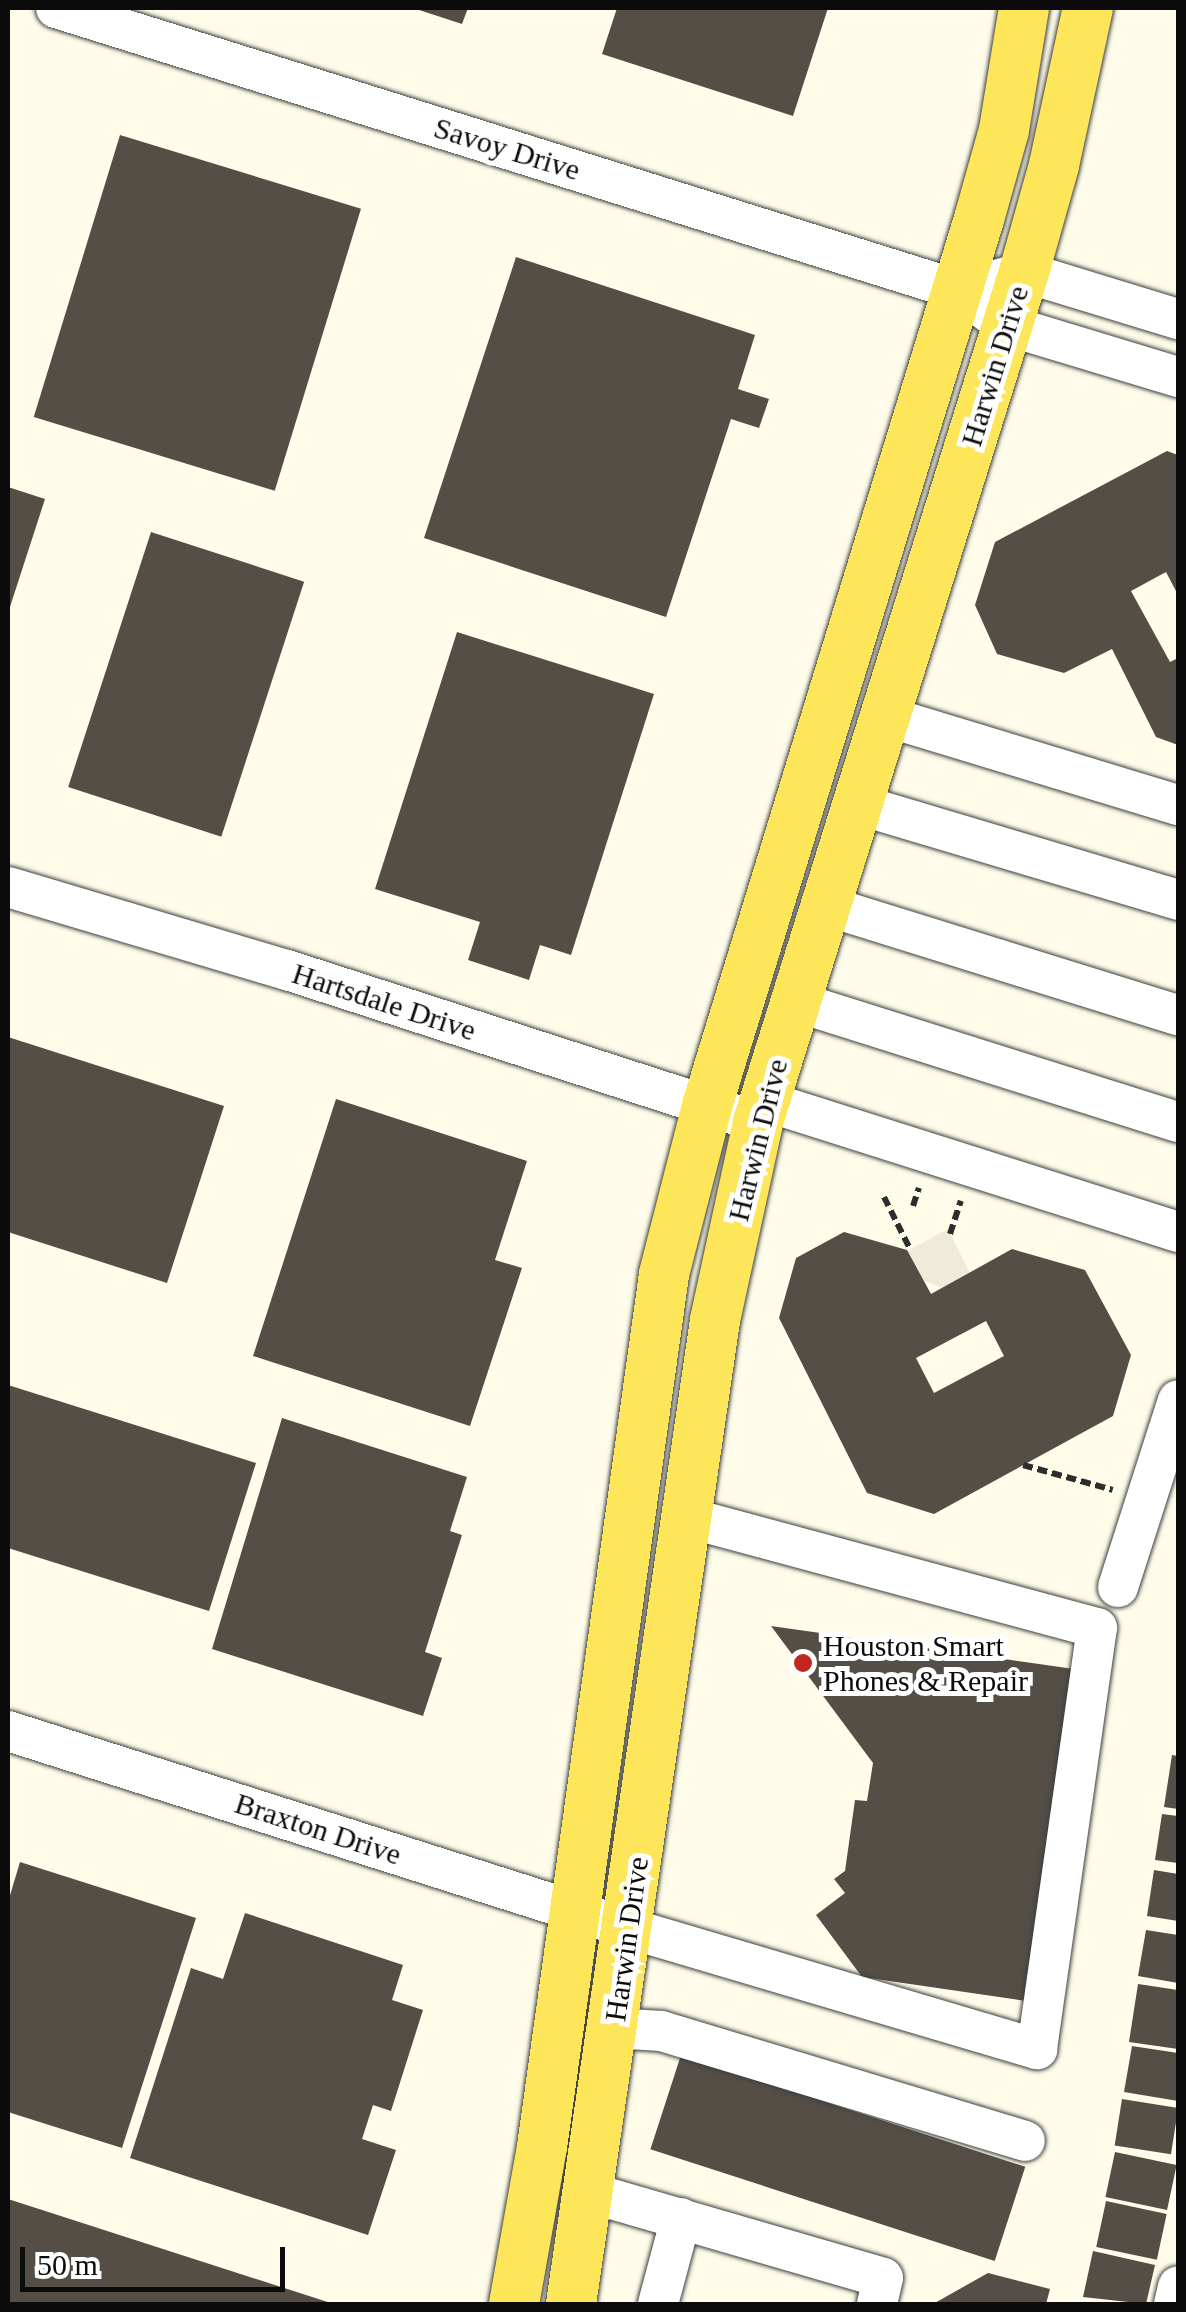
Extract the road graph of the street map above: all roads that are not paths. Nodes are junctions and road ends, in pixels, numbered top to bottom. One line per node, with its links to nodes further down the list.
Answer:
1 (56, 8): 5 (street, Savoy Drive)
2 (1024, 8): 5 (main road, Harwin Drive)
3 (1088, 8): 4 (main road, Harwin Drive)
4 (1024, 272): 5 (street); 6 (street); 7 (main road, Harwin Drive)
5 (958, 290): 7 (street, Savoy Drive); 9 (main road, Harwin Drive)
6 (1178, 319)
7 (1006, 325): 8 (street, Savoy Drive); 10 (main road, Harwin Drive)
8 (1178, 377)
9 (830, 697): 10 (main road); 18 (main road, Harwin Drive)
10 (888, 717): 11 (main road, Harwin Drive); 12 (street)
11 (860, 805): 14 (street); 15 (main road, Harwin Drive)
12 (1178, 805)
13 (8, 887): 18 (street, Hartsdale Drive)
14 (1178, 900)
15 (827, 906): 16 (main road, Harwin Drive); 17 (street)
16 (797, 1002): 19 (main road, Harwin Drive); 20 (street)
17 (1178, 1015)
18 (707, 1106): 19 (street, Hartsdale Drive); 26 (main road, Harwin Drive)
19 (762, 1112): 21 (street, Hartsdale Drive); 23 (main road, Harwin Drive)
20 (1178, 1122)
21 (1178, 1232)
22 (1178, 1400): 24 (street)
23 (690, 1518): 27 (main road, Harwin Drive); 27 (street, Braxton Drive)
24 (1118, 1586)
25 (8, 1731): 26 (street, Braxton Drive)
26 (576, 1911): 27 (street, Braxton Drive); 33 (main road, Harwin Drive)
27 (628, 1928): 28 (main road, Harwin Drive)
28 (614, 2028): 29 (street); 30 (main road, Harwin Drive)
29 (1025, 2141)
30 (590, 2193): 31 (street); 34 (main road, Harwin Drive)
31 (682, 2218): 35 (street); 36 (street)
32 (1178, 2286): 37 (street)
33 (514, 2304)
34 (571, 2304)
35 (658, 2304)
36 (876, 2304)
37 (1174, 2304)

